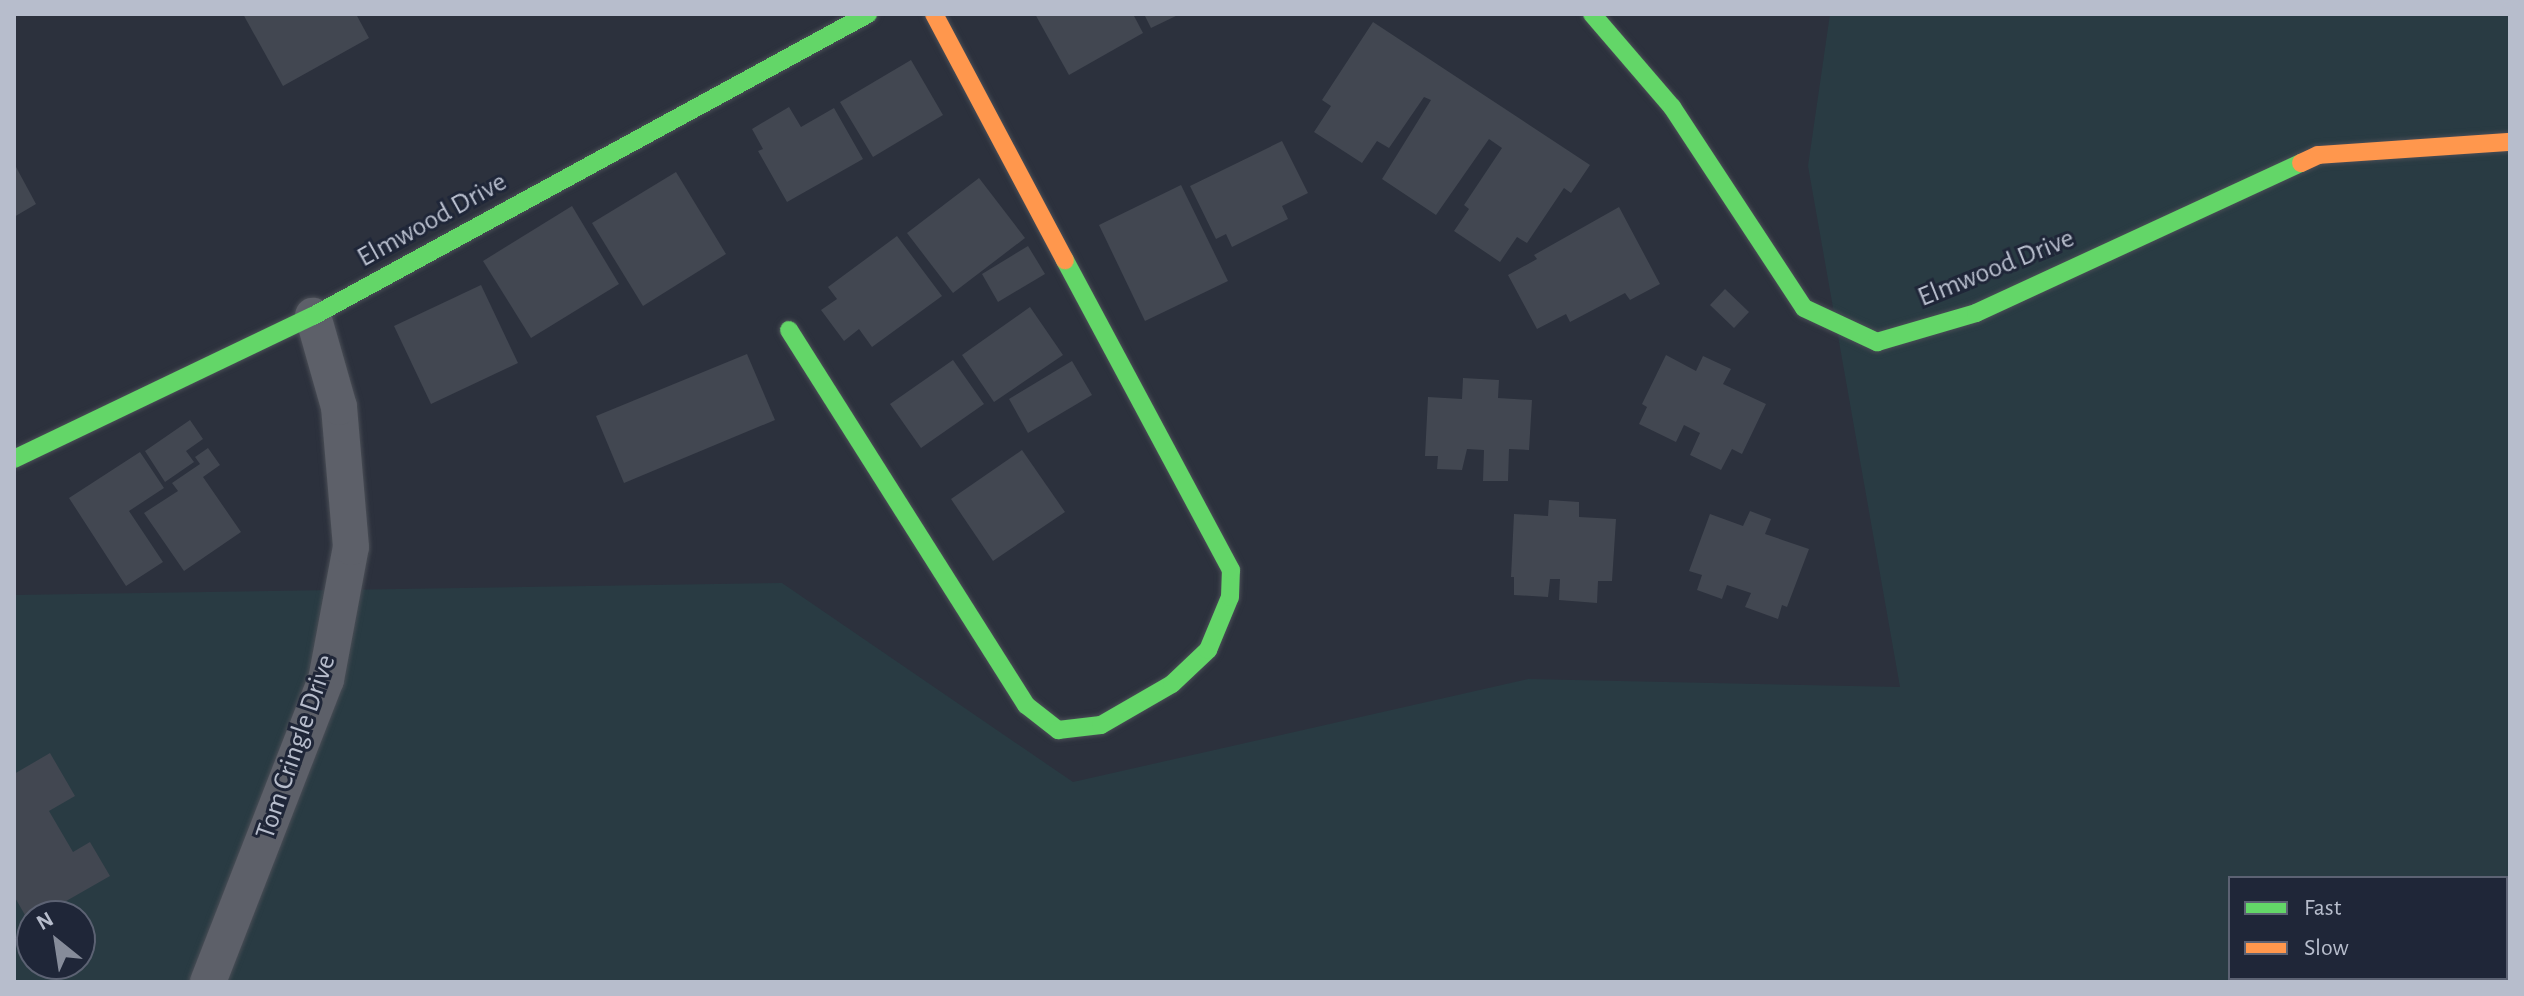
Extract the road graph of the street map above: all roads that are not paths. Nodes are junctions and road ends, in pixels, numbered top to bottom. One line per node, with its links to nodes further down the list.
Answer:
1 (868, 14): 5 (street, Elmwood Drive)
2 (934, 14): 6 (street)
3 (1592, 14): 4 (street, Elmwood Drive)
4 (2510, 142)
5 (313, 316): 7 (street, Elmwood Drive); 8 (street, Tom Cringle Drive)
6 (789, 330)
7 (14, 459)
8 (208, 982)

